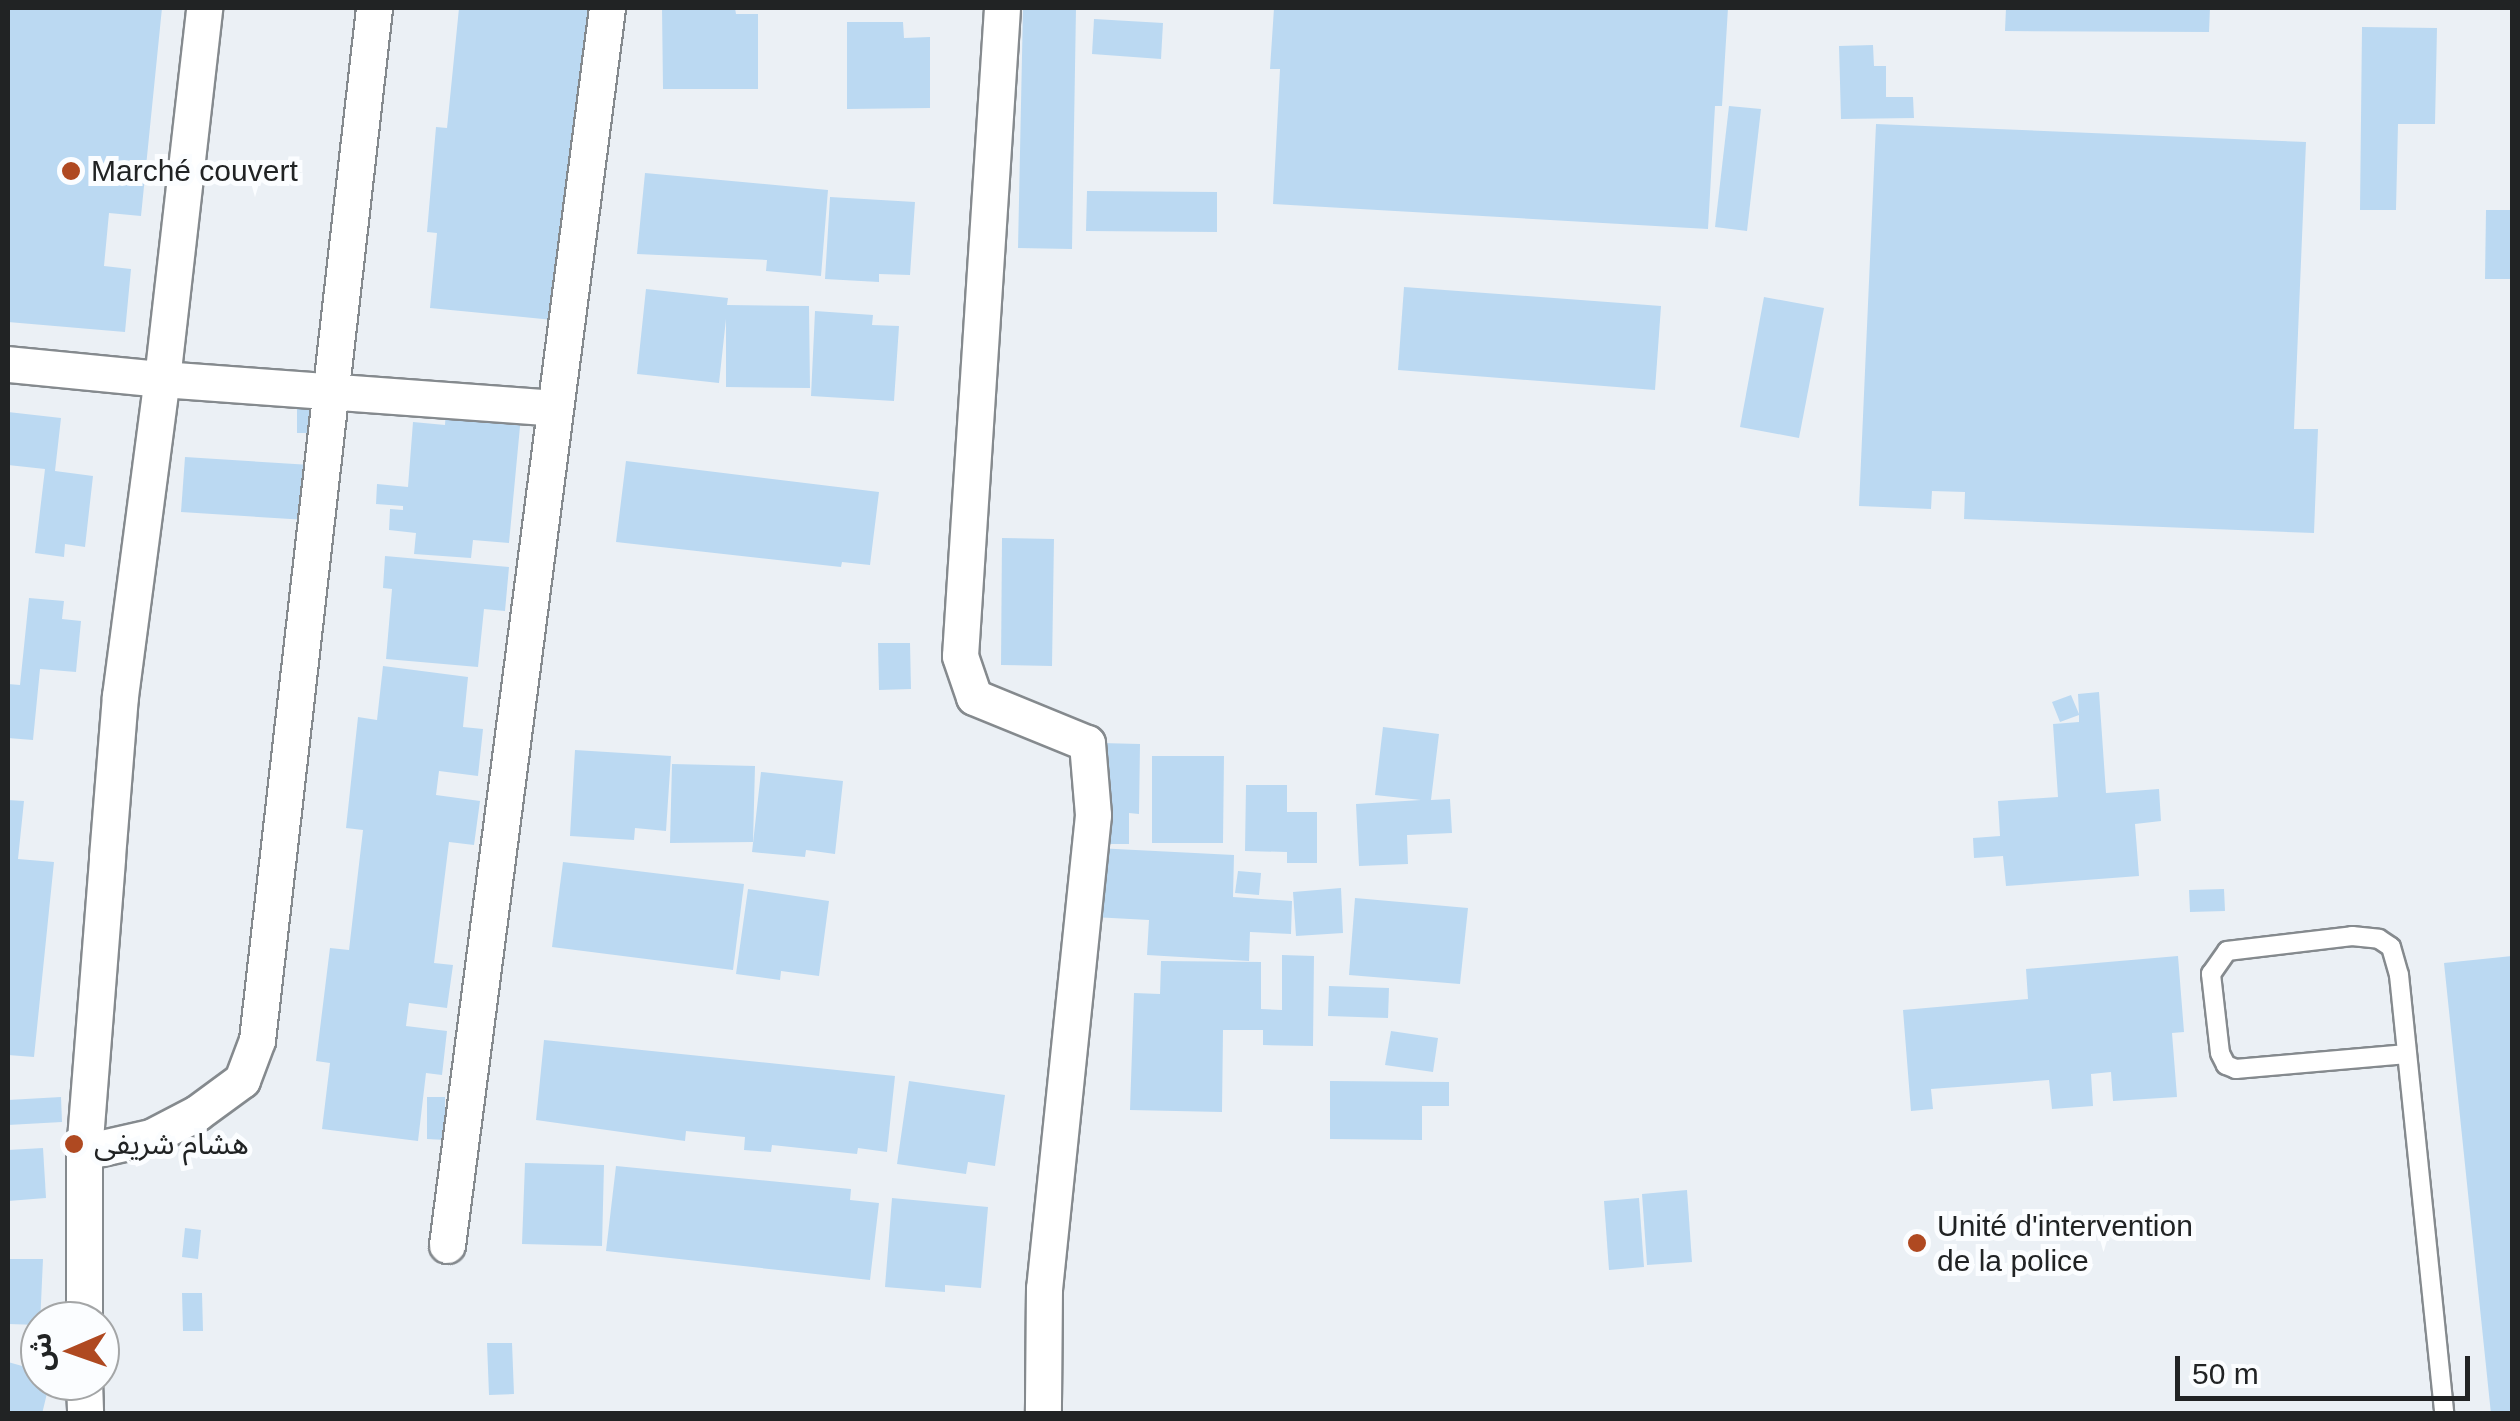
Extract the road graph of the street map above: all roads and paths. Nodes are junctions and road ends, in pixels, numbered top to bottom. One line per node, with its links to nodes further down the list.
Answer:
1 (204, 8): 6 (street)
2 (374, 8): 7 (street)
3 (607, 8): 8 (street)
4 (1002, 8): 13 (street)
5 (8, 364): 6 (street)
6 (162, 379): 7 (street); 10 (street)
7 (331, 390): 8 (street); 10 (street)
8 (555, 408): 11 (street)
9 (2407, 1054): 9 (lane); 14 (lane)
10 (84, 1152): 12 (street)
11 (447, 1244)
12 (84, 1301)
13 (1043, 1414)
14 (2444, 1414)

